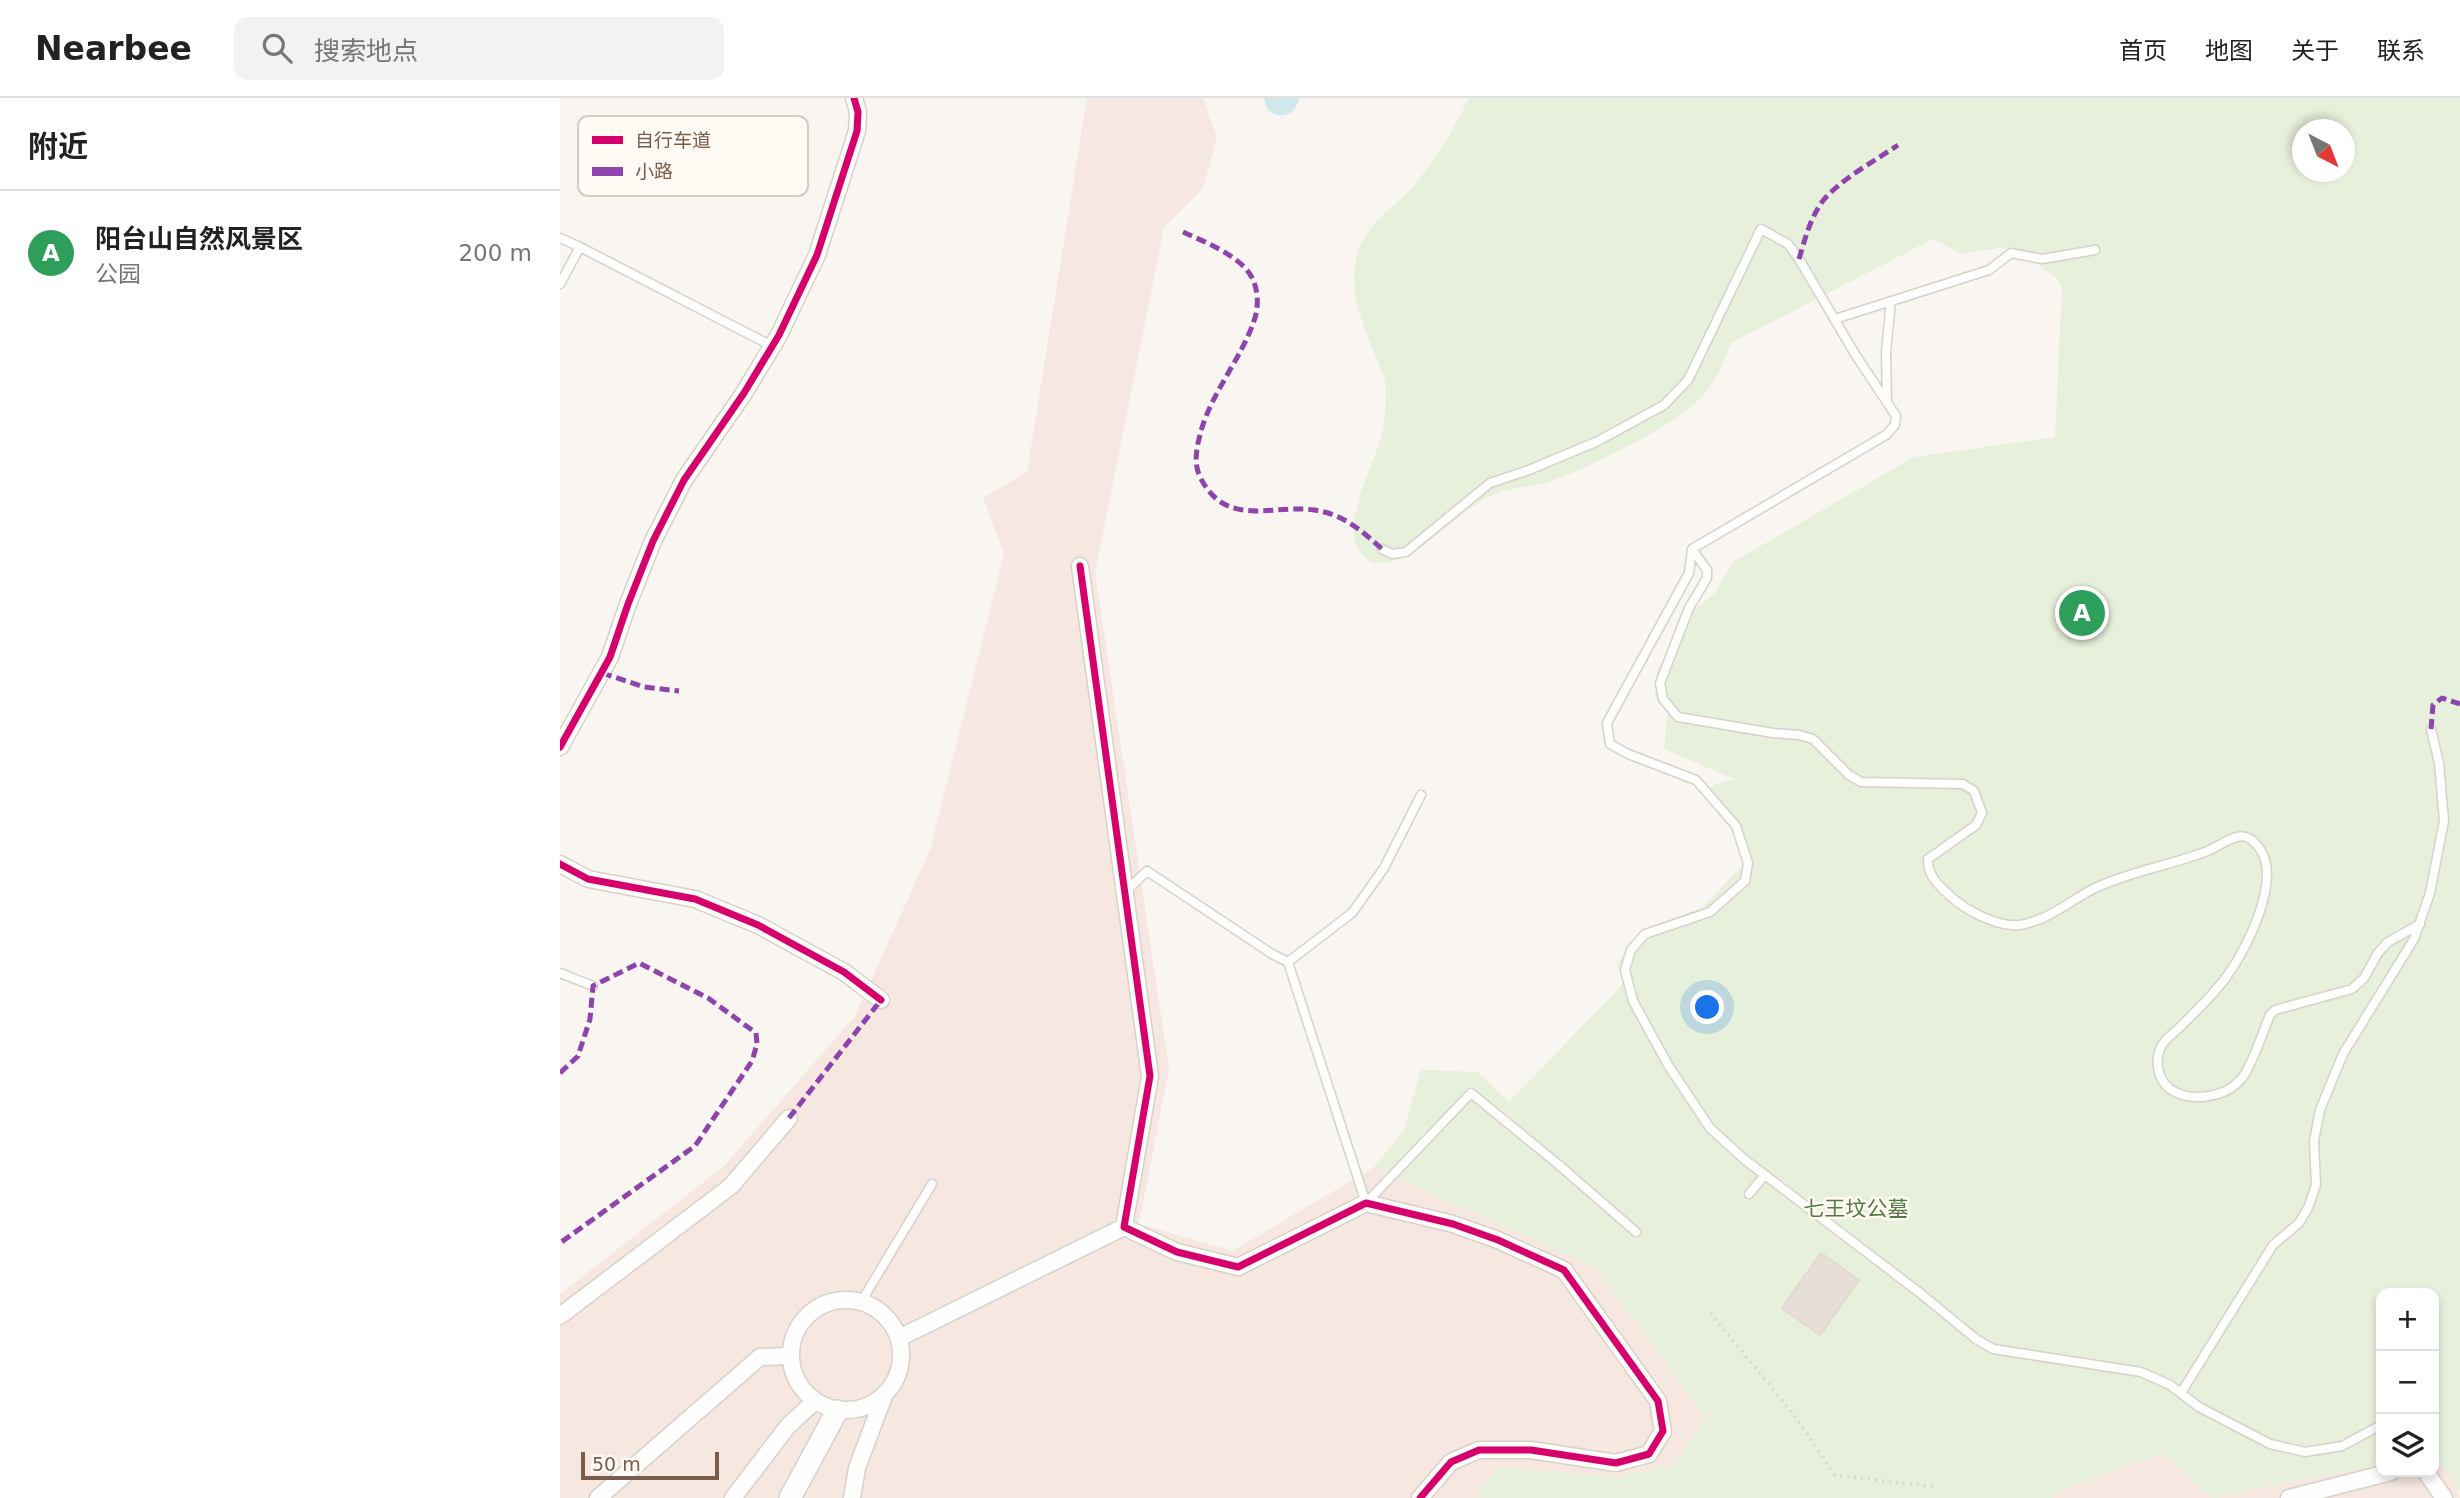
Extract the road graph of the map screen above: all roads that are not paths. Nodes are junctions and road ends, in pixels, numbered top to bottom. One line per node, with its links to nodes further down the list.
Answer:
1 (854, 98): 8 (street)
2 (560, 238): 3 (lane)
3 (580, 247): 5 (lane); 8 (lane)
4 (2095, 250): 6 (lane)
5 (560, 284)
6 (1891, 301): 7 (lane); 9 (lane)
7 (1835, 319): 9 (lane); 10 (lane)
8 (772, 346): 14 (street)
9 (1887, 402): 11 (lane)
10 (1382, 549)
11 (1692, 549): 18 (lane); 24 (lane)
12 (1080, 566): 17 (street)
13 (2431, 729): 18 (lane)
14 (560, 747)
15 (1421, 795): 19 (lane)
16 (560, 864): 22 (street)
17 (1125, 892): 19 (lane); 28 (street)
18 (2420, 924): 34 (lane)
19 (1288, 962): 27 (lane)
20 (560, 973): 21 (lane)
21 (593, 986)
22 (881, 1000)
23 (789, 1118): 31 (street)
24 (1765, 1175): 26 (lane); 34 (lane)
25 (932, 1184): 30 (lane)
26 (1749, 1194)
27 (1366, 1203): 28 (street); 29 (lane); 45 (street)
28 (1124, 1227): 32 (street)
29 (1636, 1232)
30 (861, 1303): 32 (street); 33 (street)
31 (560, 1316)
32 (899, 1338): 35 (street)
33 (789, 1356): 36 (street); 41 (street)
34 (2181, 1394): 38 (lane)
35 (884, 1396): 37 (street); 44 (street)
36 (814, 1402): 37 (street); 42 (street)
37 (837, 1411): 43 (street)
38 (2376, 1428)
39 (2376, 1476): 46 (street)
40 (2429, 1477): 47 (street)
41 (598, 1498)
42 (733, 1498)
43 (790, 1498)
44 (852, 1498)
45 (1420, 1498)
46 (2289, 1498)
47 (2444, 1498)

